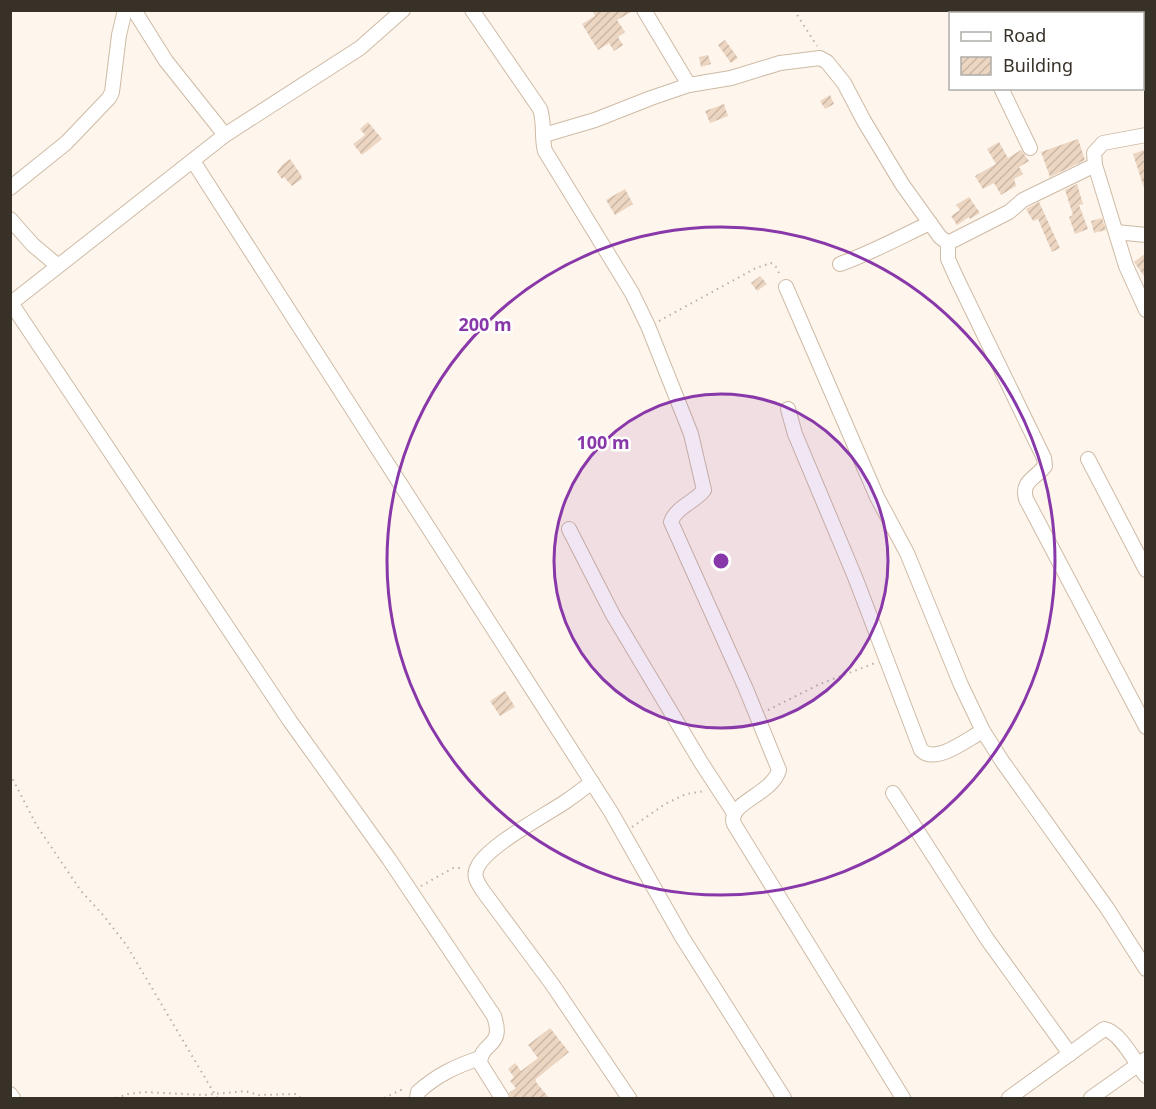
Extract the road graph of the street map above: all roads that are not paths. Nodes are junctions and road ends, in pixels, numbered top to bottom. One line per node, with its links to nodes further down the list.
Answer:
1 (125, 10): 14 (street)
2 (134, 10): 8 (street)
3 (403, 10): 8 (street)
4 (472, 10): 9 (street)
5 (644, 10): 6 (street)
6 (689, 86): 9 (street); 16 (street)
7 (1002, 90): 11 (street)
8 (225, 135): 12 (street)
9 (544, 135): 33 (street)
10 (1146, 135): 13 (street)
11 (1030, 148)
12 (193, 161): 21 (street); 31 (street)
13 (1095, 165): 17 (street); 19 (street)
14 (10, 188)
15 (10, 219): 21 (street)
16 (930, 223): 19 (street); 20 (street)
17 (1116, 232): 18 (street); 24 (street)
18 (1146, 236)
19 (948, 243): 29 (street)
20 (840, 264)
21 (57, 265): 23 (street)
22 (786, 287): 30 (street)
23 (11, 303): 36 (street)
24 (1146, 310)
25 (788, 409): 30 (street)
26 (1088, 459): 28 (street)
27 (569, 529): 33 (street)
28 (1146, 570)
29 (1146, 727)
30 (983, 731): 34 (street)
31 (592, 782): 43 (street); 44 (street)
32 (893, 793): 35 (street)
33 (734, 813): 45 (street)
34 (1146, 969)
35 (1070, 1054): 37 (street); 46 (street)
36 (480, 1058): 40 (street); 42 (street)
37 (1141, 1062): 38 (street); 47 (street)
38 (1146, 1077)
39 (10, 1094): 41 (street)
40 (418, 1095)
41 (13, 1098)
42 (502, 1098)
43 (629, 1098)
44 (784, 1098)
45 (903, 1098)
46 (1010, 1098)
47 (1090, 1098)

